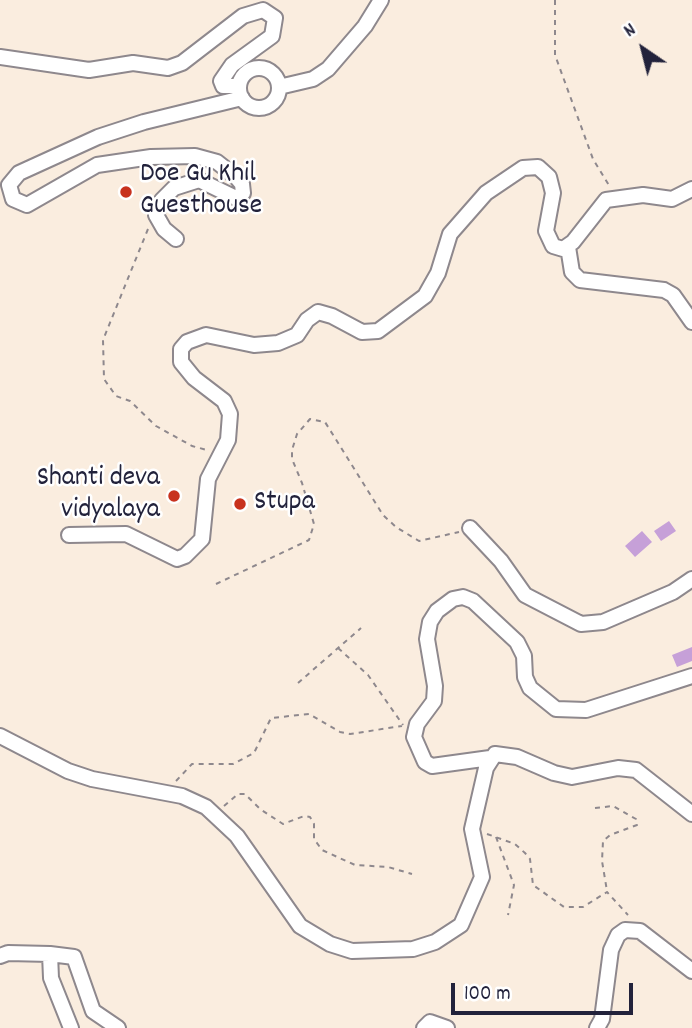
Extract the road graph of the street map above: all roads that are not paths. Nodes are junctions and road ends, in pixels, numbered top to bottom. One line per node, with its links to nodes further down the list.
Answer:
1 (381, 0): 3 (street)
2 (0, 57): 4 (street)
3 (279, 87): 4 (street); 4 (street)
4 (241, 92): 6 (street)
5 (692, 189): 7 (street)
6 (176, 239)
7 (568, 247): 8 (street); 10 (street)
8 (692, 322)
9 (470, 528): 11 (street)
10 (69, 535)
11 (692, 579)
12 (692, 676): 14 (street)
13 (0, 736): 14 (street)
14 (490, 758): 15 (street)
15 (692, 814)
16 (50, 954): 17 (street); 19 (street); 20 (street)
17 (0, 956)
18 (692, 971): 23 (street)
19 (71, 1028)
20 (118, 1028)
21 (424, 1028): 22 (street)
22 (447, 1028)
23 (597, 1028)

